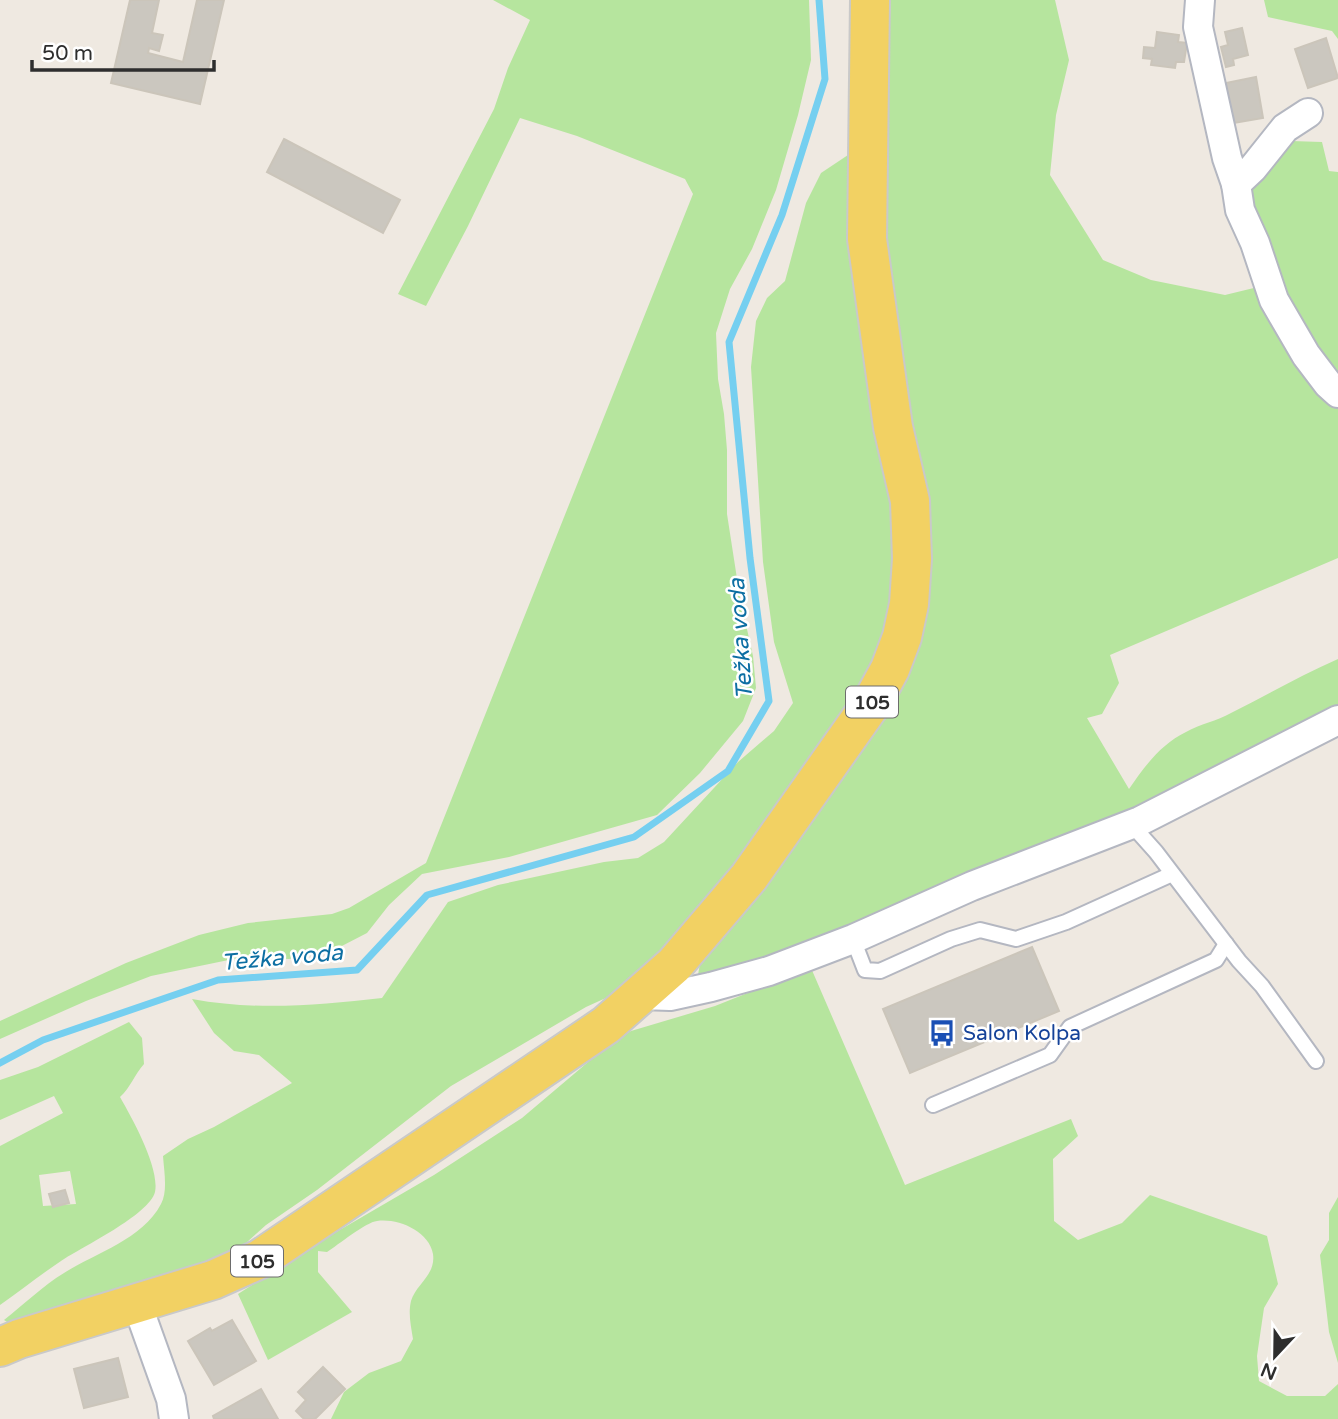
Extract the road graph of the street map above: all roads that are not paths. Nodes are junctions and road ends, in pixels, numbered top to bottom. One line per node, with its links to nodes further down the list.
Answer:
1 (870, 0): 11 (main road, 105)
2 (1199, 0): 4 (street)
3 (1308, 113): 4 (street)
4 (1236, 184): 5 (street)
5 (1338, 393)
6 (1338, 720): 7 (street)
7 (1131, 824): 8 (lane); 9 (street)
8 (1172, 874): 9 (lane); 10 (lane)
9 (853, 939): 11 (street)
10 (1226, 944): 12 (lane); 13 (lane)
11 (641, 995): 14 (main road, 105)
12 (1316, 1061)
13 (933, 1105)
14 (137, 1304): 15 (main road, 105); 16 (street)
15 (0, 1348)
16 (174, 1419)

